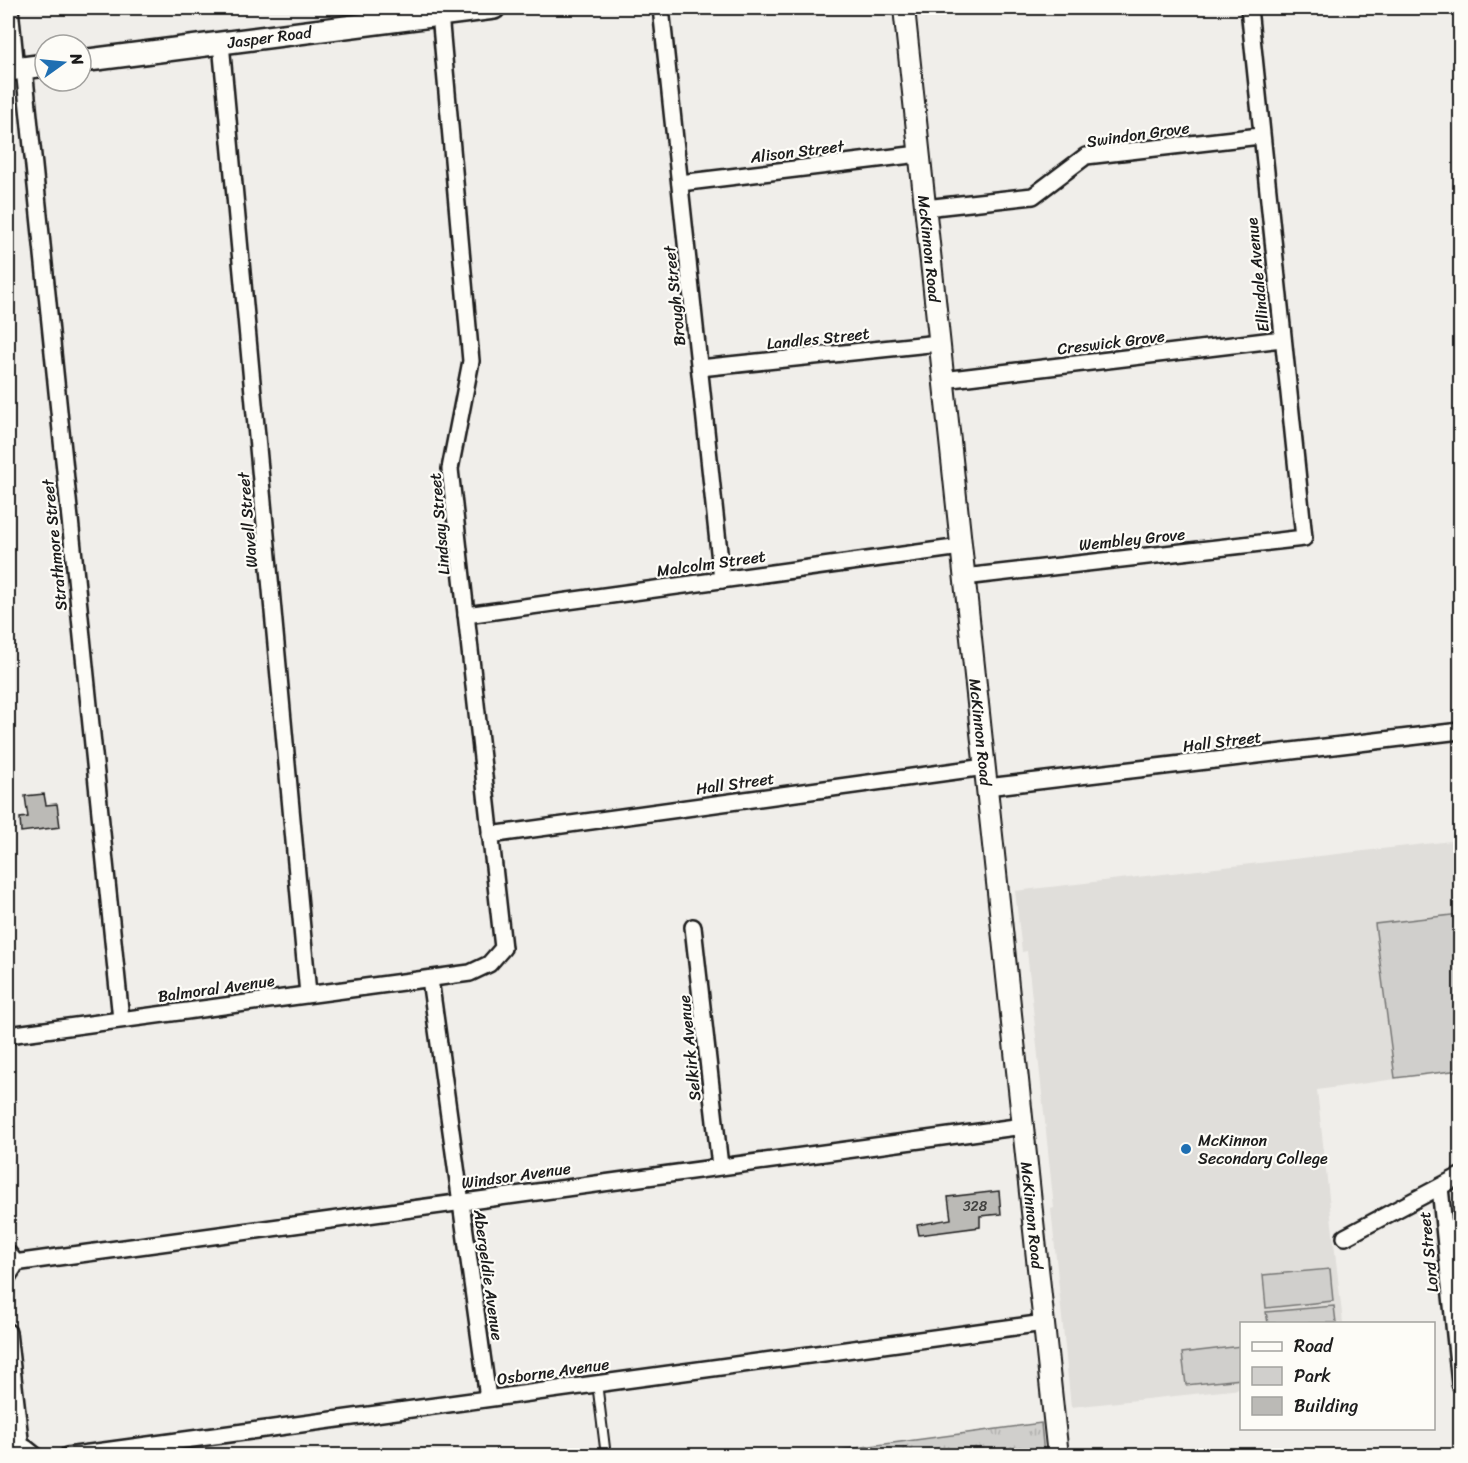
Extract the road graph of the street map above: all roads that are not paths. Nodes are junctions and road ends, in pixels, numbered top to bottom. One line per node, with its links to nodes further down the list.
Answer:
1 (10, 8): 10 (street, Strathmore Street)
2 (494, 8): 6 (main road, Jasper Road)
3 (661, 8): 13 (street, Brough Street)
4 (904, 8): 12 (street, McKinnon Road)
5 (1249, 8): 11 (street, Ellindale Avenue)
6 (440, 14): 7 (main road, Jasper Road); 23 (street, Lindsay Street)
7 (221, 43): 8 (main road, Jasper Road); 29 (street, Wavell Street)
8 (93, 59)
9 (33, 67): 10 (main road)
10 (16, 69): 30 (street, Strathmore Street)
11 (1260, 136): 14 (street, Swindon Grove); 15 (street, Ellindale Avenue)
12 (919, 154): 13 (street, Alison Street); 14 (street, McKinnon Road)
13 (680, 183): 17 (street, Brough Street)
14 (925, 208): 16 (street, McKinnon Road)
15 (1282, 339): 18 (street, Creswick Grove); 19 (street, Ellindale Avenue)
16 (939, 343): 17 (street, Landles Street); 18 (street, McKinnon Road)
17 (700, 368): 22 (street, Brough Street)
18 (943, 380): 20 (street, McKinnon Road)
19 (1304, 538): 21 (street, Wembley Grove)
20 (961, 547): 21 (street, McKinnon Road); 22 (street, Malcolm Street)
21 (964, 577): 25 (street, McKinnon Road)
22 (722, 580): 23 (street, Malcolm Street)
23 (466, 615): 26 (street, Lindsay Street)
24 (1461, 731): 25 (street, Hall Street)
25 (986, 777): 26 (street, Hall Street); 32 (street, McKinnon Road)
26 (490, 835): 28 (street, Lindsay Street)
27 (693, 927): 33 (street, Selkirk Avenue)
28 (430, 979): 29 (street, Balmoral Avenue); 36 (street, Abergeldie Avenue)
29 (308, 994): 30 (street, Balmoral Avenue)
30 (121, 1019): 31 (street, Balmoral Avenue)
31 (8, 1035)
32 (1023, 1126): 33 (street, Windsor Avenue); 39 (street, McKinnon Road)
33 (720, 1166): 36 (street, Windsor Avenue)
34 (1461, 1176): 35 (street)
35 (1440, 1187): 37 (street); 42 (street, Lord Street)
36 (460, 1201): 38 (street, Windsor Avenue); 43 (street, Abergeldie Avenue)
37 (1345, 1237)
38 (10, 1264)
39 (1044, 1323): 41 (street, Osborne Avenue); 48 (street, McKinnon Road)
40 (8, 1332): 44 (street)
41 (597, 1383): 43 (street, Osborne Avenue); 47 (lane)
42 (1461, 1384)
43 (488, 1398): 46 (street, Osborne Avenue)
44 (16, 1452): 45 (street)
45 (36, 1455)
46 (68, 1455)
47 (606, 1455)
48 (1058, 1455)

